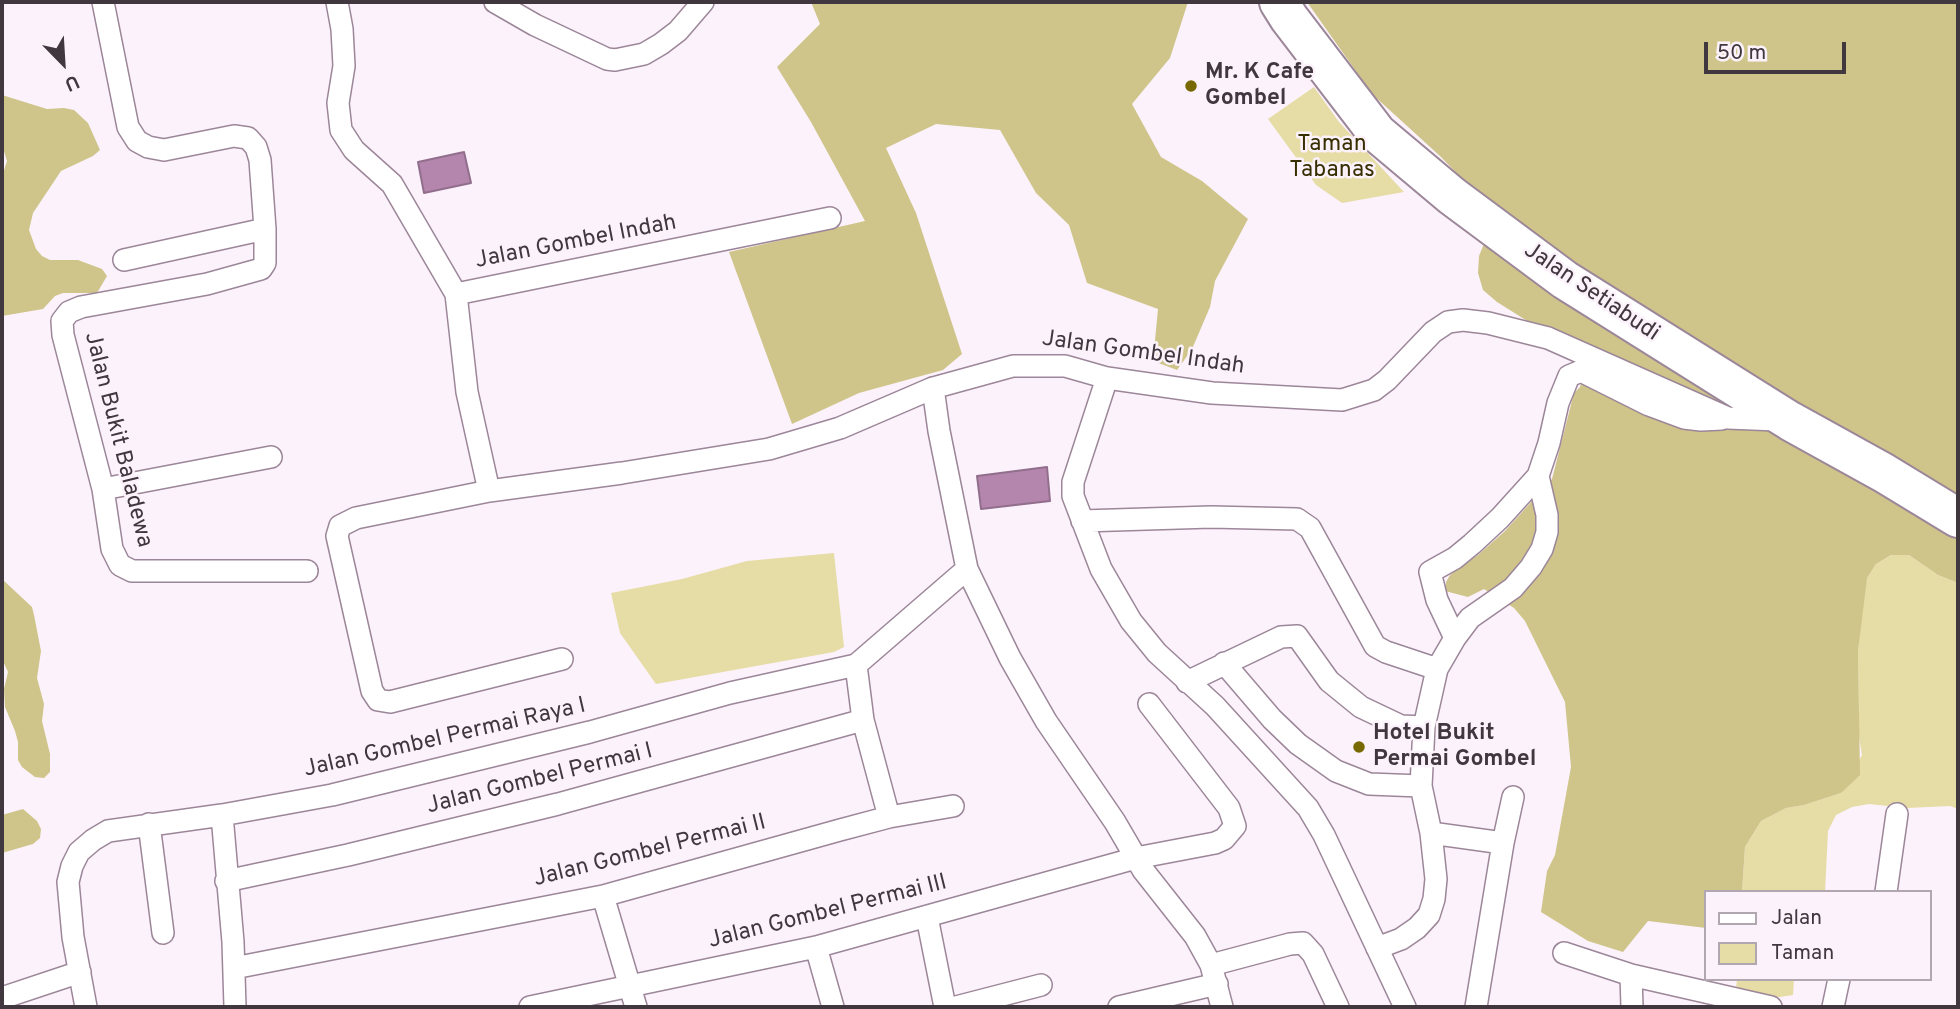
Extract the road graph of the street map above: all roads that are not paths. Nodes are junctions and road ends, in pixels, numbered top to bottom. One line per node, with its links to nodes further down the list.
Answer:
1 (103, 2): 7 (street, Jalan Bukit Baladewa)
2 (337, 2): 9 (street, Jalan Gombel Indah)
3 (703, 2): 5 (street)
4 (1279, 2): 13 (highway, Jalan Setiabudi)
5 (501, 3)
6 (830, 219): 9 (street, Jalan Gombel Indah)
7 (265, 229): 8 (street); 16 (street, Jalan Bukit Baladewa)
8 (124, 260)
9 (456, 294): 17 (street, Jalan Gombel Indah)
10 (1107, 378): 11 (street, Jalan Gombel Indah); 12 (street, Jalan Gombel Indah); 19 (street)
11 (933, 388): 17 (street, Jalan Gombel Indah); 20 (street)
12 (1728, 418): 13 (street, Jalan Gombel Indah); 15 (street)
13 (1790, 421): 18 (highway, Jalan Setiabudi)
14 (271, 457): 16 (street)
15 (1538, 476): 22 (street); 22 (street)
16 (103, 489): 21 (street, Jalan Bukit Baladewa)
17 (489, 491): 23 (street)
18 (1958, 518)
19 (1082, 521): 26 (street); 27 (street)
20 (967, 569): 25 (street); 40 (street)
21 (307, 571)
22 (1455, 638): 26 (street)
23 (562, 659)
24 (1224, 663): 27 (street); 30 (street); 31 (street)
25 (856, 665): 29 (street); 35 (street, Jalan Gombel Permai Raya I)
26 (1437, 669): 30 (street)
27 (1187, 682): 47 (street)
28 (1150, 705): 40 (street, Jalan Gombel Permai III)
29 (863, 720): 36 (street); 41 (street, Jalan Gombel Permai I)
30 (1424, 727): 31 (street)
31 (1421, 786): 38 (street)
32 (1513, 797): 39 (street)
33 (953, 806): 36 (street, Jalan Gombel Permai II)
34 (1897, 814): 42 (street)
35 (222, 815): 37 (street, Jalan Gombel Permai Raya I); 41 (street)
36 (889, 817): 43 (street, Jalan Gombel Permai II)
37 (149, 824): 45 (street); 50 (street, Jalan Gombel Permai Raya I)
38 (1431, 833): 39 (street); 47 (street)
39 (1503, 842): 69 (street)
40 (1136, 858): 44 (street, Jalan Gombel Permai III); 51 (street)
41 (226, 881): 49 (street)
42 (1886, 890)
43 (603, 896): 49 (street, Jalan Gombel Permai II); 55 (street)
44 (927, 917): 46 (street, Jalan Gombel Permai III); 63 (street)
45 (163, 933)
46 (816, 947): 55 (street, Jalan Gombel Permai III); 62 (street)
47 (1377, 948): 68 (street)
48 (1564, 953): 52 (street)
49 (234, 968): 59 (street)
50 (80, 972): 56 (street); 58 (street)
51 (1214, 975): 65 (street); 66 (street); 67 (street)
52 (1631, 975): 57 (street); 70 (street)
53 (1839, 981): 71 (street)
54 (1041, 985): 64 (street)
55 (631, 986): 60 (street, Jalan Gombel Permai III); 61 (street)
56 (2, 998)
57 (1757, 1006)
58 (86, 1007)
59 (235, 1007)
60 (530, 1007)
61 (636, 1007)
62 (833, 1007)
63 (945, 1007)
64 (956, 1007)
65 (1119, 1007)
66 (1222, 1007)
67 (1338, 1007)
68 (1405, 1007)
69 (1476, 1007)
70 (1632, 1007)
71 (1833, 1007)

